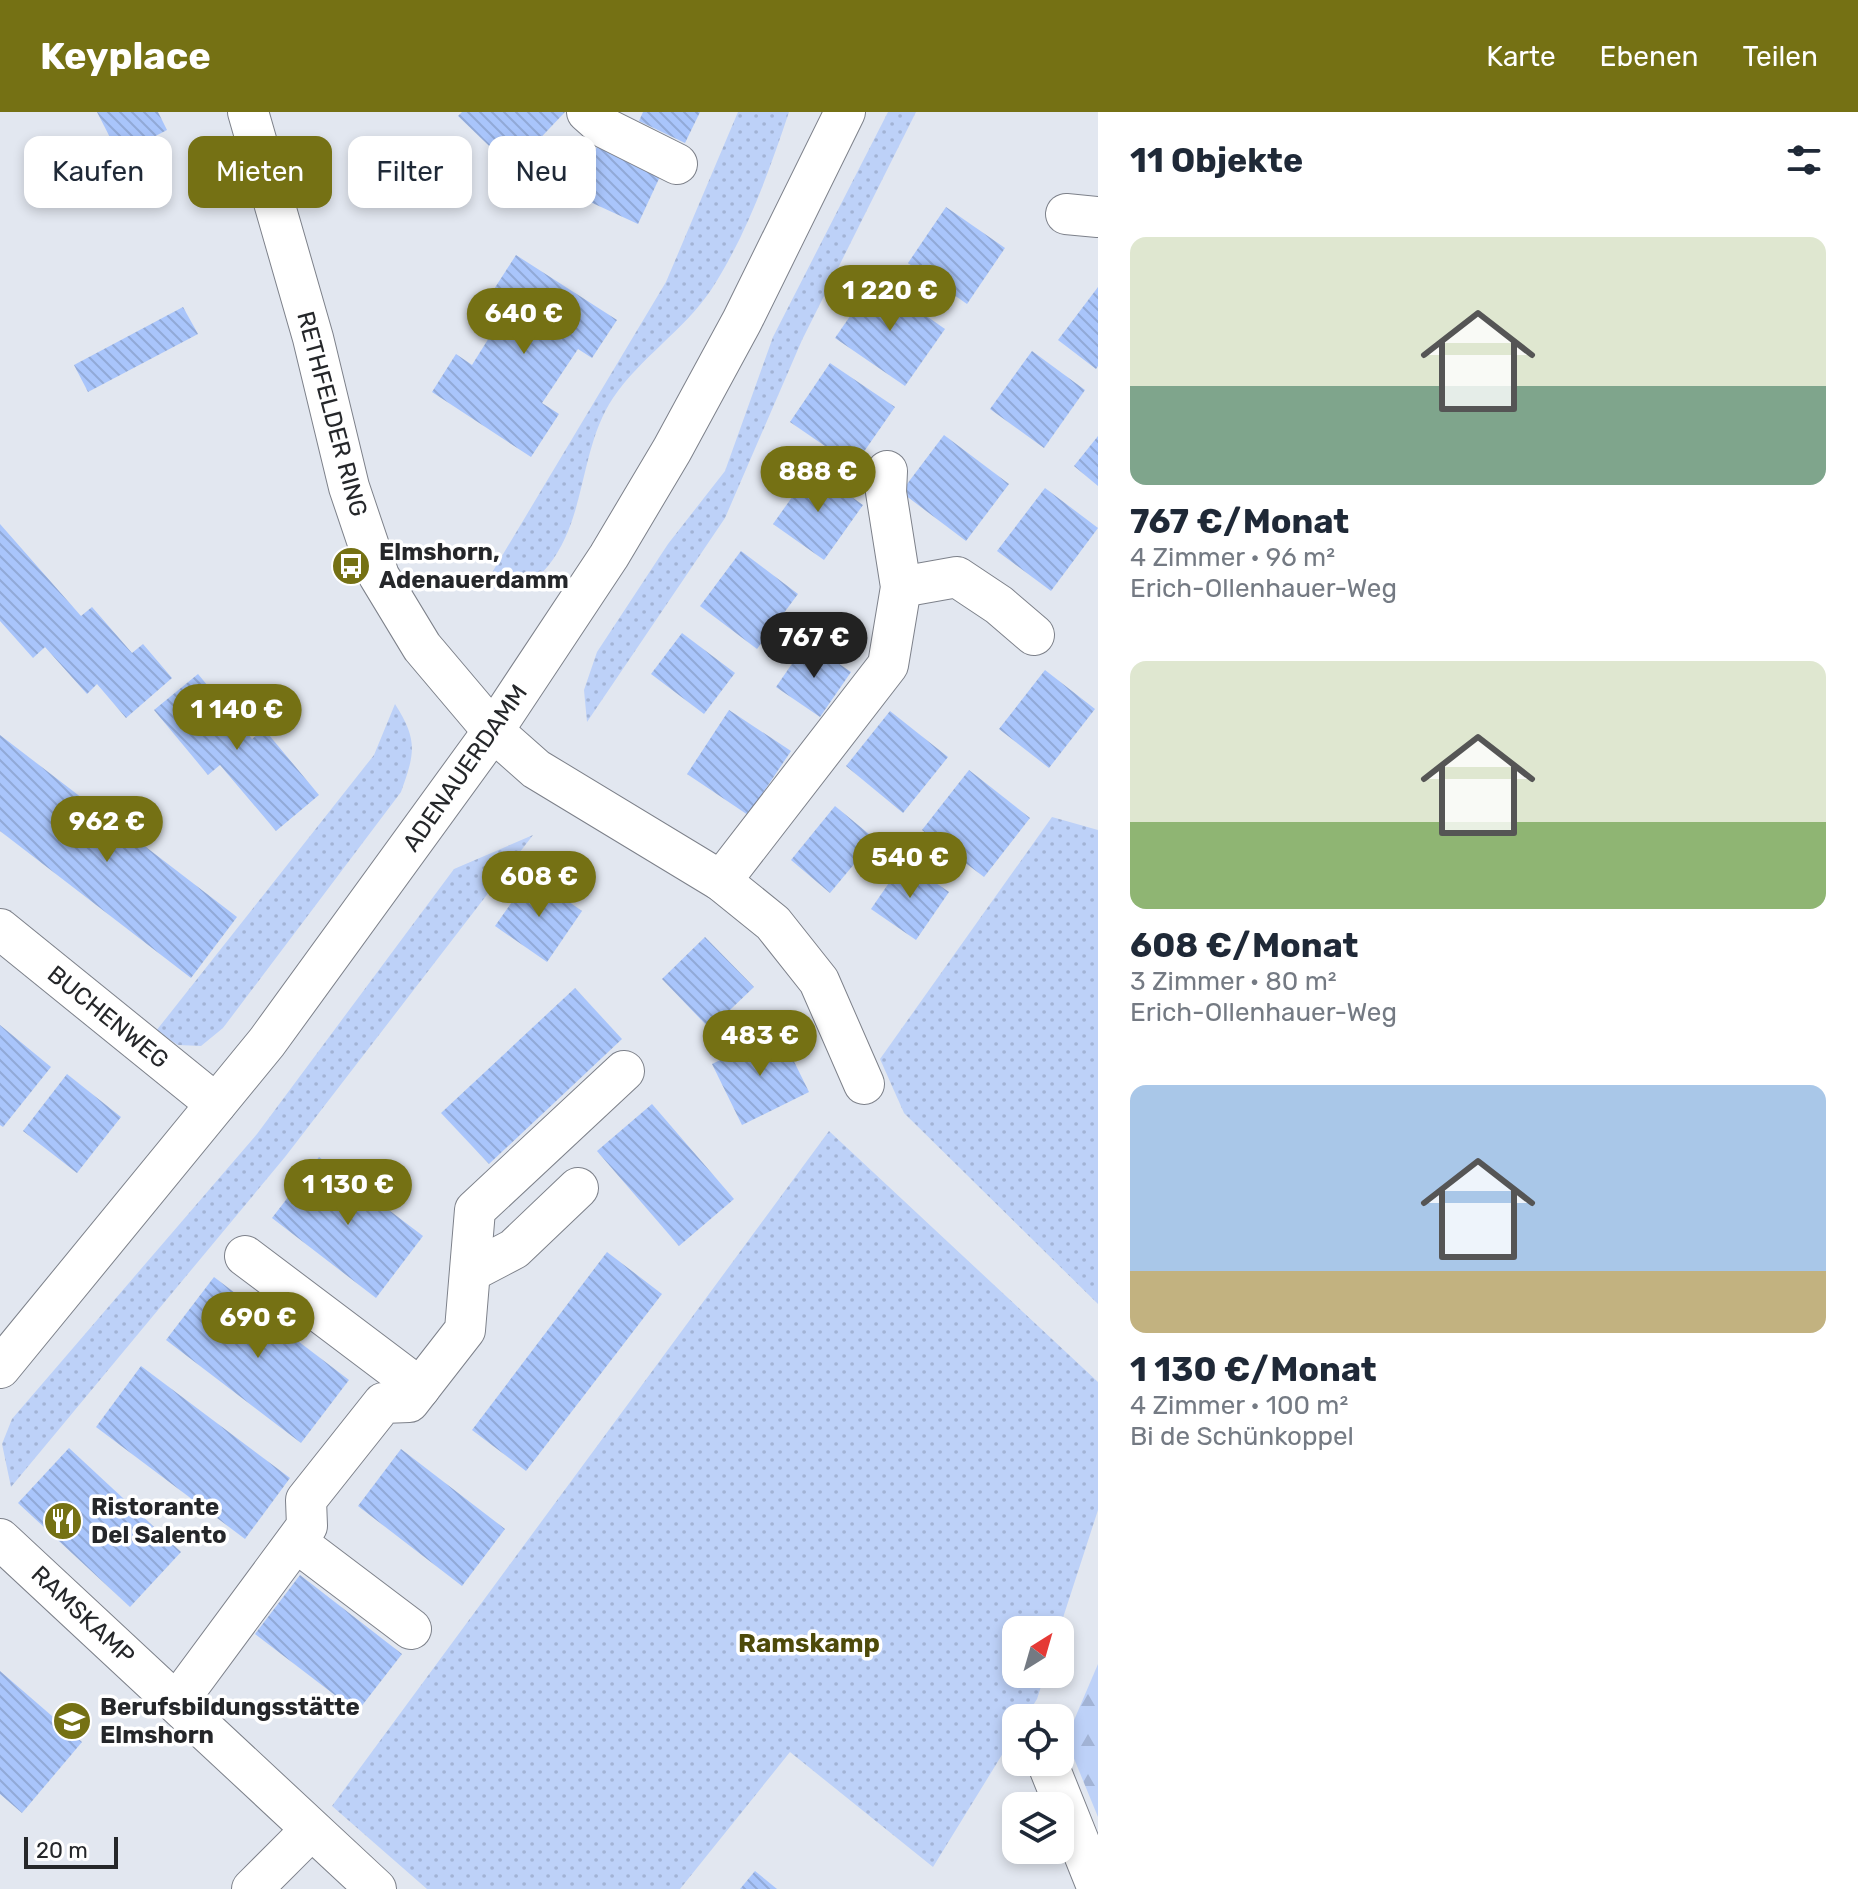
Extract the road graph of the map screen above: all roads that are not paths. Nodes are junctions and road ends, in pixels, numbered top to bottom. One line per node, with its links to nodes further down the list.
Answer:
1 (248, 112): 8 (street, RETHFELDER RING)
2 (587, 112): 4 (street)
3 (845, 112): 8 (street, ADENAUERDAMM)
4 (677, 164)
5 (887, 471): 6 (street)
6 (901, 587): 7 (street); 9 (street)
7 (1034, 635)
8 (493, 731): 9 (street, RETHFELDER RING); 13 (street, ADENAUERDAMM)
9 (721, 881): 12 (street, RETHFELDER RING)
10 (0, 929): 13 (street, BUCHENWEG)
11 (624, 1071): 16 (street)
12 (864, 1084)
13 (216, 1104): 17 (street, ADENAUERDAMM)
14 (578, 1188): 16 (street)
15 (245, 1256): 18 (street)
16 (472, 1271): 18 (street)
17 (0, 1368)
18 (420, 1388): 20 (street)
19 (0, 1539): 22 (street, RAMSKAMP)
20 (296, 1542): 21 (street); 22 (street)
21 (411, 1629)
22 (177, 1702): 24 (street, RAMSKAMP)
23 (1053, 1776): 27 (street)
24 (311, 1830): 25 (street); 26 (street, RAMSKAMP)
25 (252, 1889)
26 (376, 1889)
27 (1098, 1889)

